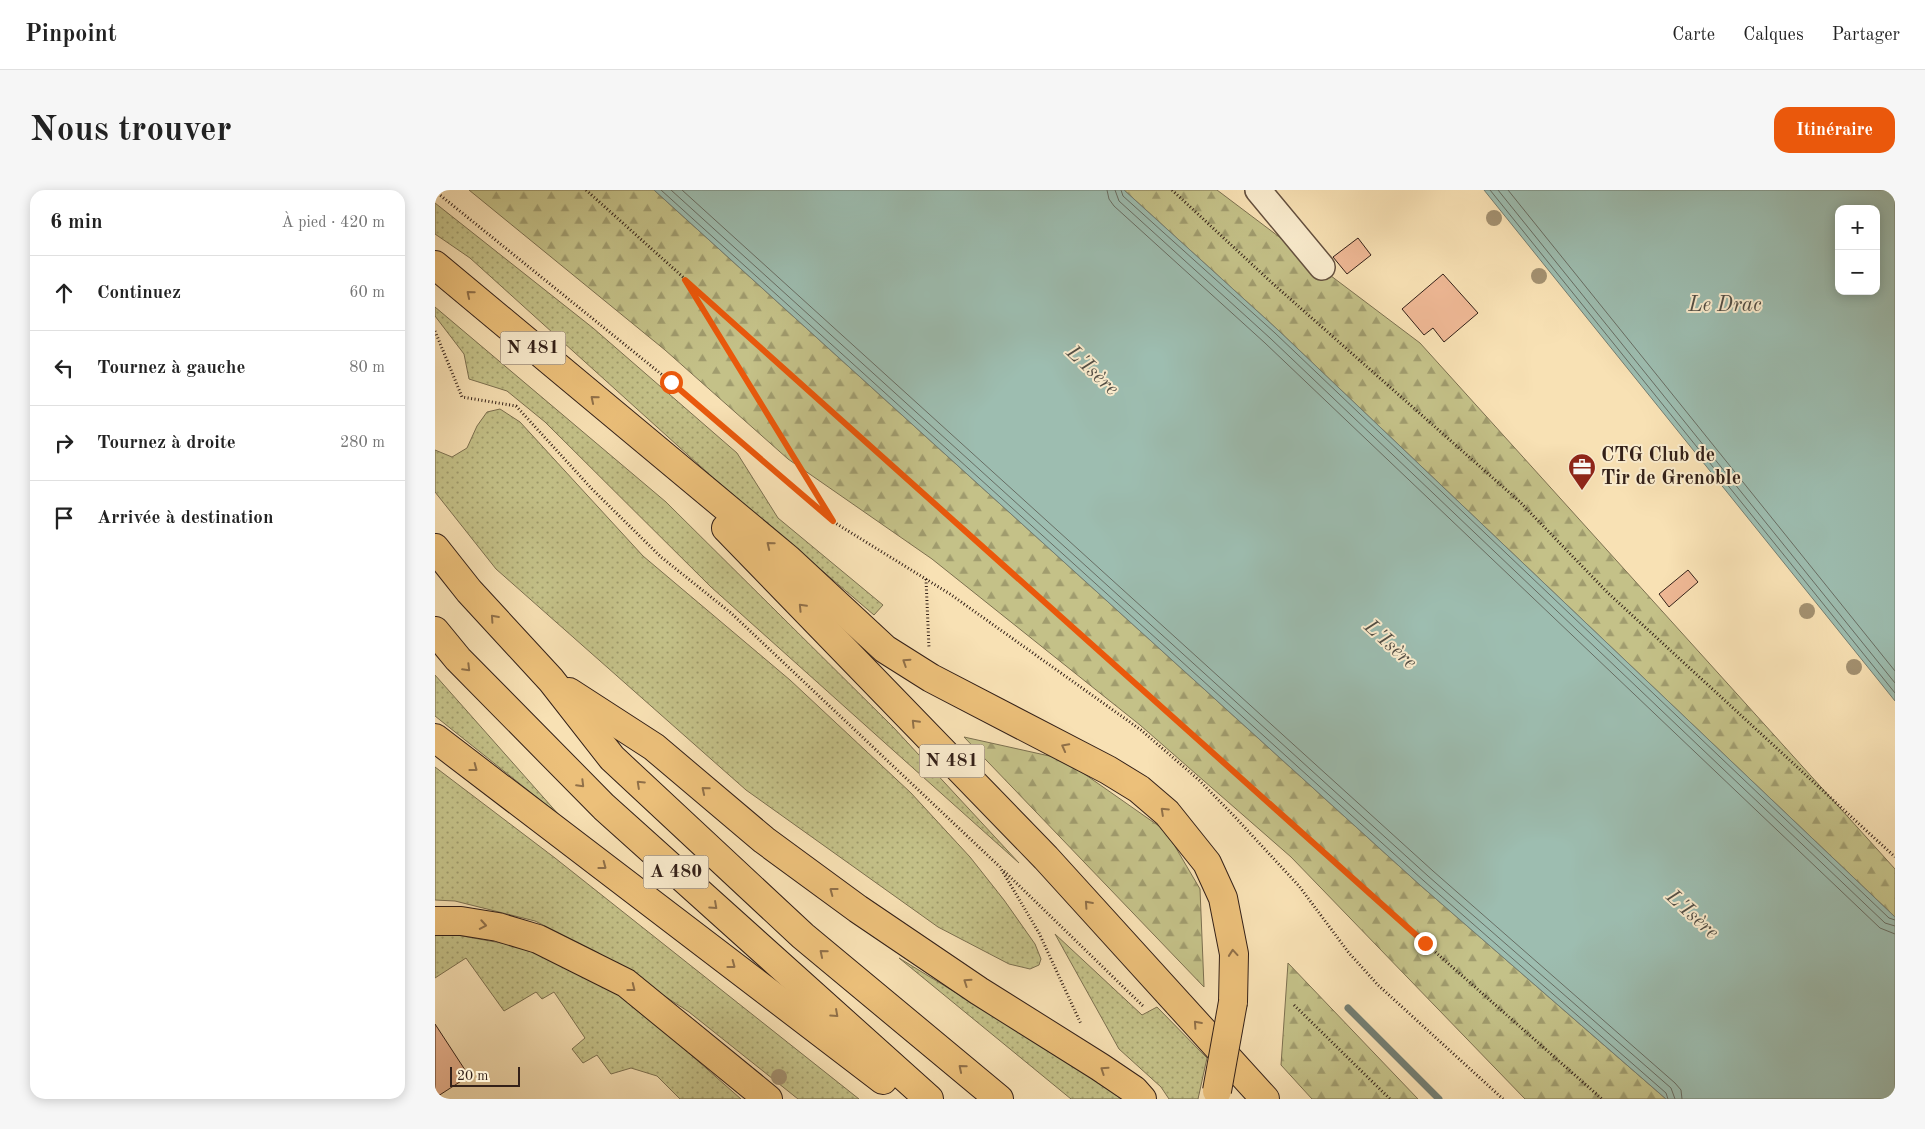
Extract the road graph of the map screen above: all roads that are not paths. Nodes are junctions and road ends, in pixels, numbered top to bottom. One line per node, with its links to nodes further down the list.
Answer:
1 (1258, 190): 3 (lane)
2 (435, 265): 4 (highway, N 481, one-way to 2)
3 (1322, 267)
4 (631, 431): 10 (highway, one-way to 4, bridge); 16 (highway, N 481, one-way to 4)
5 (435, 548): 7 (highway, A 480, one-way to 5)
6 (435, 631): 13 (highway, A 480, one-way to 13)
7 (551, 680): 14 (highway, A 480, one-way to 7); 15 (highway, one-way to 7)
8 (435, 738): 12 (highway, one-way to 12)
9 (435, 921): 11 (highway, one-way to 11)
10 (1217, 1095)
11 (767, 1099)
12 (909, 1099)
13 (929, 1099)
14 (999, 1099)
15 (1143, 1099)
16 (1265, 1099)

